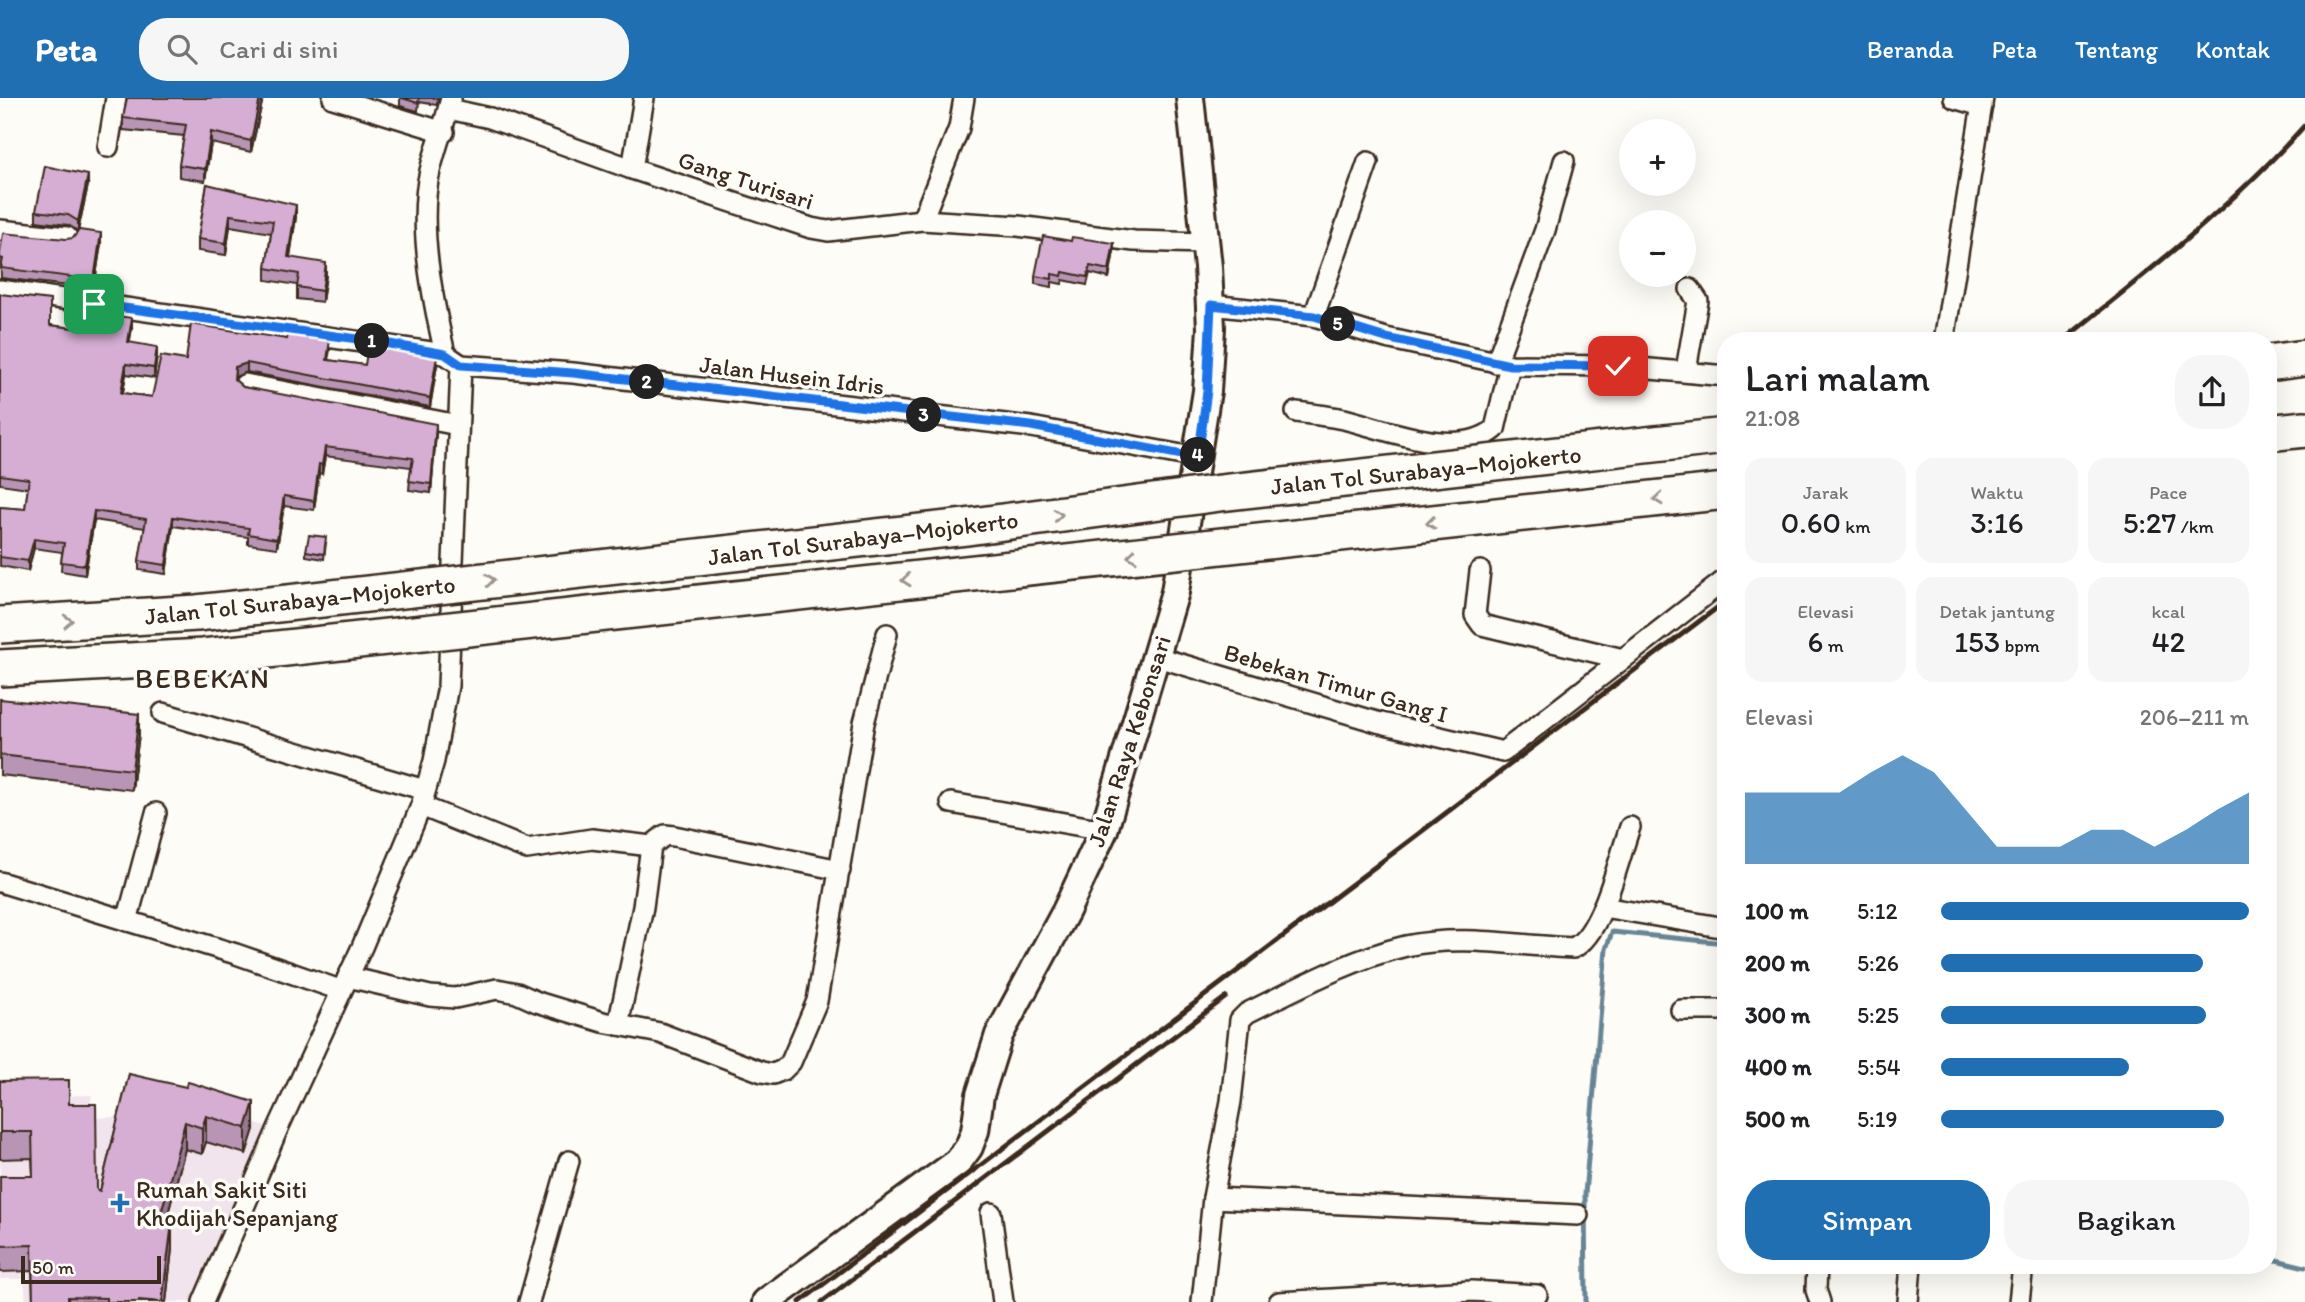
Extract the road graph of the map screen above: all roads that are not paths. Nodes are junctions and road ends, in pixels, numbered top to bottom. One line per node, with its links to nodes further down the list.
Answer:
1 (116, 98): 10 (street)
2 (333, 98): 9 (street)
3 (644, 98): 13 (street)
4 (964, 98): 14 (street)
5 (1190, 98): 17 (main road, Jalan Raya Kebonsari)
6 (1954, 98): 7 (street)
7 (1982, 102): 22 (street)
8 (450, 103): 9 (street); 13 (street, Gang Turisari)
9 (444, 132): 24 (street)
10 (108, 147)
11 (1564, 161): 26 (street)
12 (1368, 162): 21 (street)
13 (632, 169): 14 (street, Gang Turisari)
14 (922, 220): 17 (street, Gang Turisari)
15 (0, 230): 16 (street)
16 (67, 237)
17 (1205, 243): 20 (main road, Jalan Raya Kebonsari)
18 (1690, 289): 27 (street)
19 (0, 290): 24 (street, Jalan Husein Idris)
20 (1211, 305): 21 (street); 37 (main road, Jalan Raya Kebonsari)
21 (1314, 316): 26 (street)
22 (1945, 332)
23 (2305, 358): 25 (highway)
24 (453, 359): 33 (street); 37 (street, Jalan Husein Idris)
25 (2277, 362)
26 (1503, 364): 27 (street); 32 (street)
27 (1686, 370): 28 (street)
28 (1717, 375)
29 (2305, 382): 31 (highway)
30 (245, 384): 33 (street)
31 (2277, 384)
32 (1296, 412)
33 (458, 425): 47 (street)
34 (2305, 429): 35 (highway)
35 (2277, 432)
36 (1717, 437): 41 (highway, Jalan Tol Surabaya–Mojokerto, one-way to 36, bridge)
37 (1198, 458): 43 (main road, Jalan Raya Kebonsari)
38 (1717, 492): 45 (highway, Jalan Tol Surabaya–Mojokerto, one-way to 45, bridge)
39 (1480, 571): 44 (street)
40 (1717, 586): 44 (street)
41 (0, 625)
42 (887, 634): 53 (street)
43 (1157, 657): 44 (street, Bebekan Timur Gang I); 51 (main road, Jalan Raya Kebonsari)
44 (1623, 659)
45 (0, 668)
46 (163, 713): 47 (street)
47 (423, 798): 52 (street); 58 (street)
48 (950, 803): 51 (street)
49 (156, 813): 56 (street)
50 (1630, 827): 55 (street)
51 (1104, 830): 72 (main road, Jalan Raya Kebonsari)
52 (651, 846): 53 (street); 61 (street)
53 (840, 870): 61 (street)
54 (0, 882): 56 (street)
55 (1603, 907): 57 (street); 63 (street)
56 (127, 921): 58 (street)
57 (1717, 927)
58 (344, 984): 61 (street); 70 (street)
59 (1681, 1010): 60 (street)
60 (1717, 1010)
61 (618, 1025)
62 (569, 1161): 71 (street)
63 (1213, 1198): 65 (street); 74 (street)
64 (991, 1213): 73 (street)
65 (1578, 1215)
66 (1817, 1274): 76 (street)
67 (1910, 1274): 77 (street)
68 (2022, 1274): 78 (street)
69 (1537, 1295): 75 (street)
70 (202, 1302)
71 (529, 1302)
72 (766, 1302)
73 (1003, 1302)
74 (1202, 1302)
75 (1279, 1302)
76 (1820, 1302)
77 (1908, 1302)
78 (2019, 1302)

